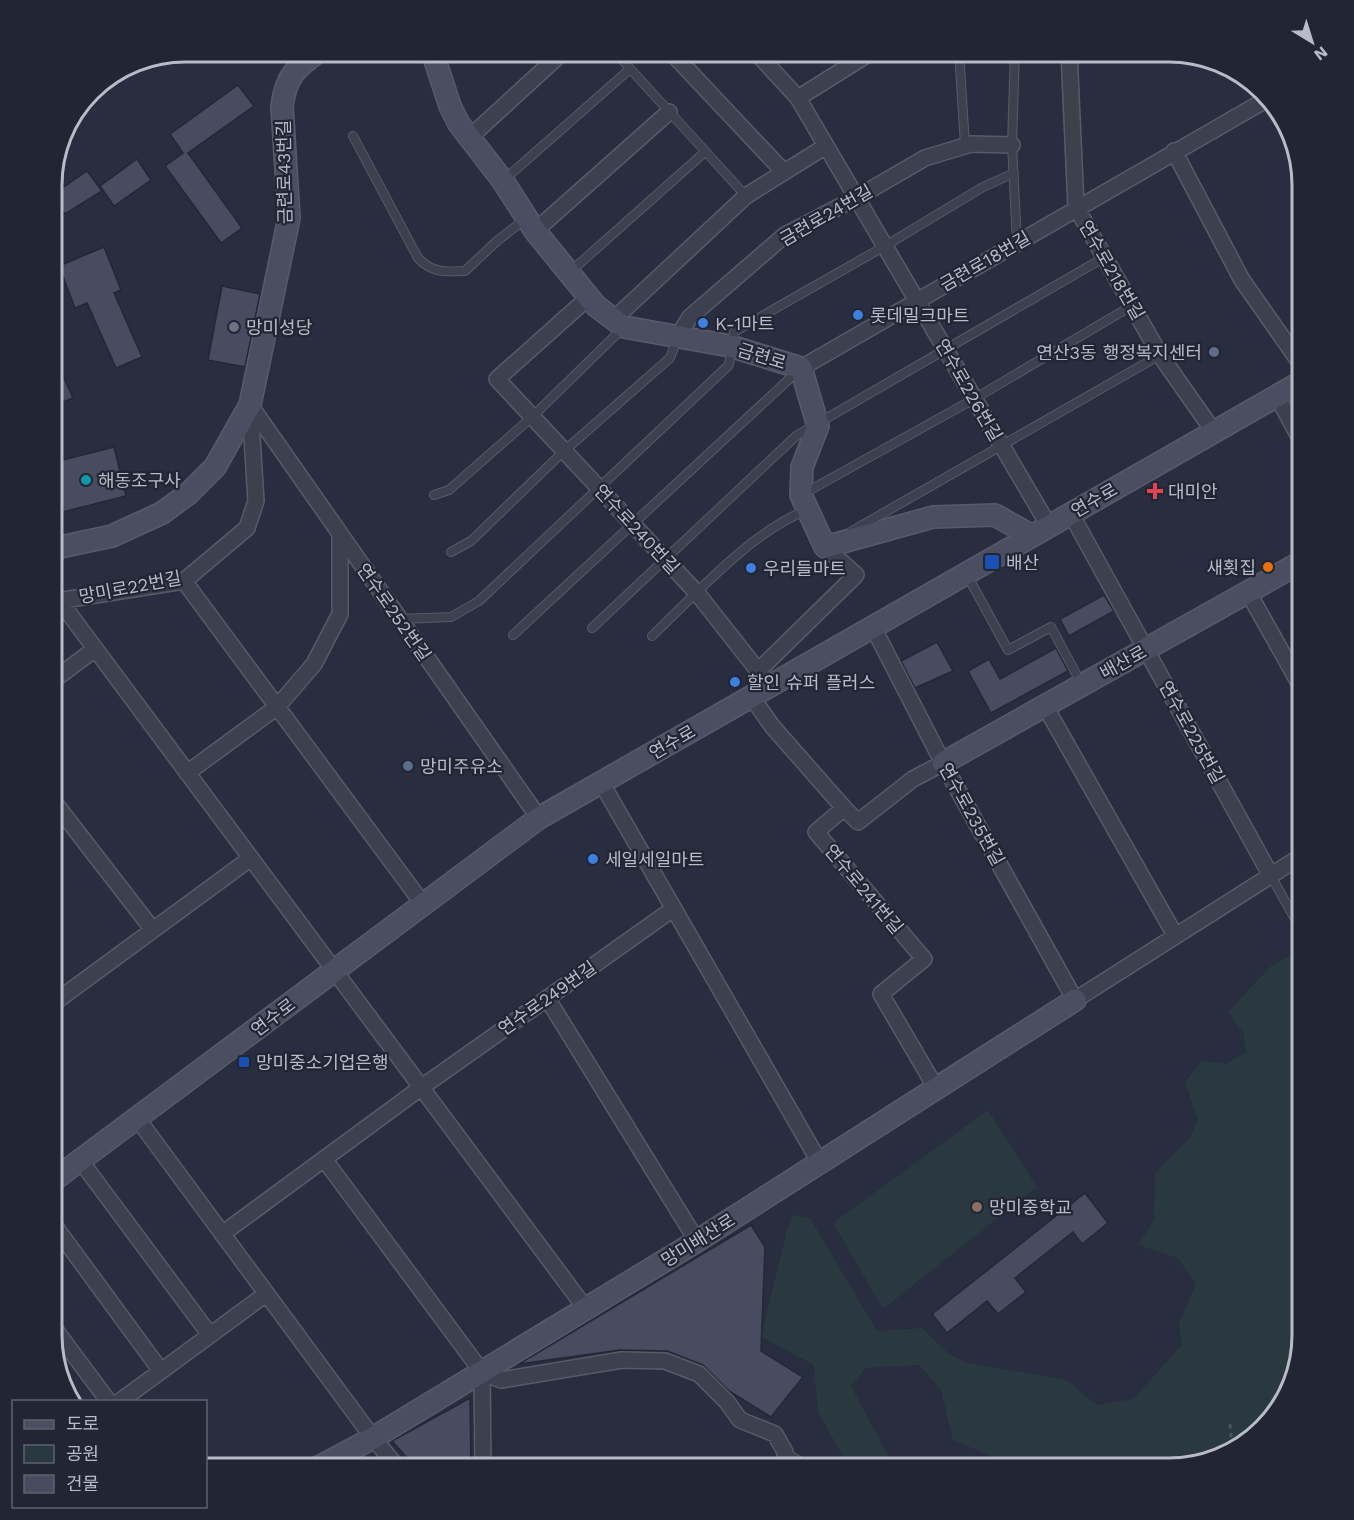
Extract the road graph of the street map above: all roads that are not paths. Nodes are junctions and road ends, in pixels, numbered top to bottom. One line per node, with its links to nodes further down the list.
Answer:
1 (303, 62): 46 (street, 금련로43번길)
2 (436, 62): 16 (street)
3 (552, 62): 16 (street)
4 (624, 62): 11 (lane)
5 (680, 62): 22 (street)
6 (765, 62): 12 (street, 연수로226번길)
7 (855, 62): 12 (street)
8 (960, 62): 19 (lane)
9 (1015, 62): 17 (lane)
10 (1069, 62): 27 (street, 연수로218번길)
11 (630, 69): 14 (lane); 24 (lane)
12 (798, 98): 18 (street, 연수로226번길)
13 (1260, 103): 21 (street, 금련로18번길)
14 (669, 112): 20 (lane); 28 (street)
15 (353, 136): 28 (lane)
16 (469, 138): 24 (street)
17 (1012, 145): 19 (street, 금련로24번길); 23 (lane)
18 (826, 146): 22 (street); 26 (street, 연수로226번길)
19 (965, 146): 26 (street, 금련로24번길)
20 (705, 152): 25 (lane); 32 (lane)
21 (1174, 152): 27 (street, 금련로18번길); 40 (street)
22 (783, 171): 25 (street)
23 (1014, 173): 29 (lane); 30 (lane)
24 (502, 181): 28 (street)
25 (746, 196): 36 (street)
26 (856, 198): 30 (street, 연수로226번길); 37 (street, 금련로24번길)
27 (1076, 207): 29 (street, 금련로18번길); 31 (street, 연수로218번길)
28 (531, 225): 32 (street)
29 (1017, 242): 34 (street, 금련로18번길)
30 (885, 246): 34 (street, 연수로226번길); 38 (lane)
31 (1105, 257): 35 (street, 연수로218번길); 39 (lane)
32 (569, 273): 33 (street)
33 (589, 297): 36 (street); 47 (street, 연수로240번길)
34 (917, 301): 39 (street, 연수로226번길); 42 (street, 금련로18번길)
35 (1132, 305): 41 (street, 연수로218번길); 45 (lane)
36 (619, 323): 37 (street, 금련로); 47 (lane)
37 (678, 336): 38 (street, 금련로); 52 (lane)
38 (730, 346): 42 (street, 금련로); 53 (lane)
39 (945, 350): 45 (street, 연수로226번길); 49 (lane)
40 (1292, 351)
41 (1160, 355): 50 (street, 연수로218번길); 51 (lane)
42 (801, 368): 49 (street, 금련로); 57 (lane)
43 (1292, 387): 44 (street, 연수로)
44 (1276, 396): 48 (street); 50 (street, 연수로)
45 (975, 399): 51 (street, 연수로226번길); 55 (lane)
46 (250, 405): 59 (street, 연수로252번길); 60 (street, 금련로43번길); 66 (street, 망미로22번길)
47 (532, 417): 52 (street, 연수로240번길); 54 (lane)
48 (1292, 424)
49 (818, 426): 55 (street); 63 (lane)
50 (1214, 432): 56 (street, 연수로)
51 (1002, 446): 58 (street, 연수로226번길); 61 (lane)
52 (564, 451): 53 (street, 연수로240번길); 62 (lane)
53 (599, 488): 57 (street, 연수로240번길); 71 (lane)
54 (434, 495)
55 (805, 502): 61 (street); 68 (lane)
56 (1071, 513): 58 (street, 연수로); 77 (street, 연수로225번길)
57 (633, 525): 63 (street, 연수로240번길); 74 (lane)
58 (1040, 531): 61 (street); 65 (street, 연수로)
59 (340, 534): 71 (street, 연수로252번길); 84 (street)
60 (62, 547)
61 (825, 547): 80 (street)
62 (451, 552)
63 (666, 560): 68 (street, 연수로240번길); 72 (lane)
64 (1292, 567): 67 (street, 배산로)
65 (966, 574): 73 (street, 연수로); 81 (lane)
66 (184, 581): 69 (street, 망미로22번길); 84 (street)
67 (1248, 592): 77 (street, 배산로); 78 (street)
68 (697, 593): 75 (lane); 80 (street, 연수로240번길)
69 (62, 600)
70 (62, 609): 76 (street)
71 (399, 618): 90 (street, 연수로252번길)
72 (592, 627)
73 (873, 627): 80 (street, 연수로); 85 (street, 연수로235번길)
74 (513, 635)
75 (652, 636)
76 (95, 649): 79 (street); 86 (street)
77 (1146, 649): 81 (street, 배산로); 93 (street, 연수로225번길)
78 (1292, 670)
79 (62, 674)
80 (764, 679): 82 (street, 연수로)
81 (1082, 685): 83 (street, 배산로)
82 (751, 696): 87 (street, 연수로); 88 (street)
83 (1045, 706): 85 (street, 배산로); 98 (street)
84 (277, 707): 86 (street); 94 (street)
85 (943, 763): 88 (street); 102 (street, 연수로235번길)
86 (187, 773): 91 (street)
87 (601, 782): 90 (street, 연수로); 95 (street)
88 (844, 808): 104 (street, 연수로241번길)
89 (62, 812): 97 (street)
90 (539, 818): 94 (street, 연수로)
91 (251, 858): 97 (street); 99 (street)
92 (1292, 861): 93 (street)
93 (1270, 874): 96 (lane, 연수로225번길); 98 (street)
94 (423, 904): 99 (street, 연수로)
95 (673, 909): 101 (street, 연수로249번길); 108 (street)
96 (1292, 915)
97 (153, 930): 100 (street)
98 (1175, 935): 102 (street)
99 (334, 970): 103 (street); 105 (street, 연수로)
100 (62, 997)
101 (547, 998): 103 (street, 연수로249번길); 112 (street)
102 (1074, 1000): 104 (street, 망미배산로)
103 (422, 1087): 106 (street, 연수로249번길); 114 (street)
104 (936, 1088): 108 (street, 망미배산로)
105 (137, 1118): 107 (street, 연수로); 110 (street)
106 (324, 1159): 110 (street, 연수로249번길); 118 (street)
107 (80, 1160): 109 (street, 연수로); 115 (street)
108 (820, 1163): 112 (street, 망미배산로)
109 (62, 1174)
110 (222, 1234): 113 (street)
111 (62, 1236): 117 (street)
112 (698, 1241): 114 (street, 망미배산로)
113 (266, 1294): 115 (street); 121 (street)
114 (586, 1309): 118 (street, 망미배산로)
115 (210, 1335): 117 (street)
116 (62, 1339): 119 (street)
117 (161, 1371): 120 (street)
118 (482, 1372): 121 (street, 망미배산로); 122 (street); 125 (street)
119 (108, 1400)
120 (120, 1400)
121 (373, 1438): 123 (street, 망미배산로); 124 (street)
122 (785, 1452): 126 (street); 127 (lane)
123 (336, 1458)
124 (390, 1458)
125 (483, 1458)
126 (785, 1458)
127 (794, 1458)

